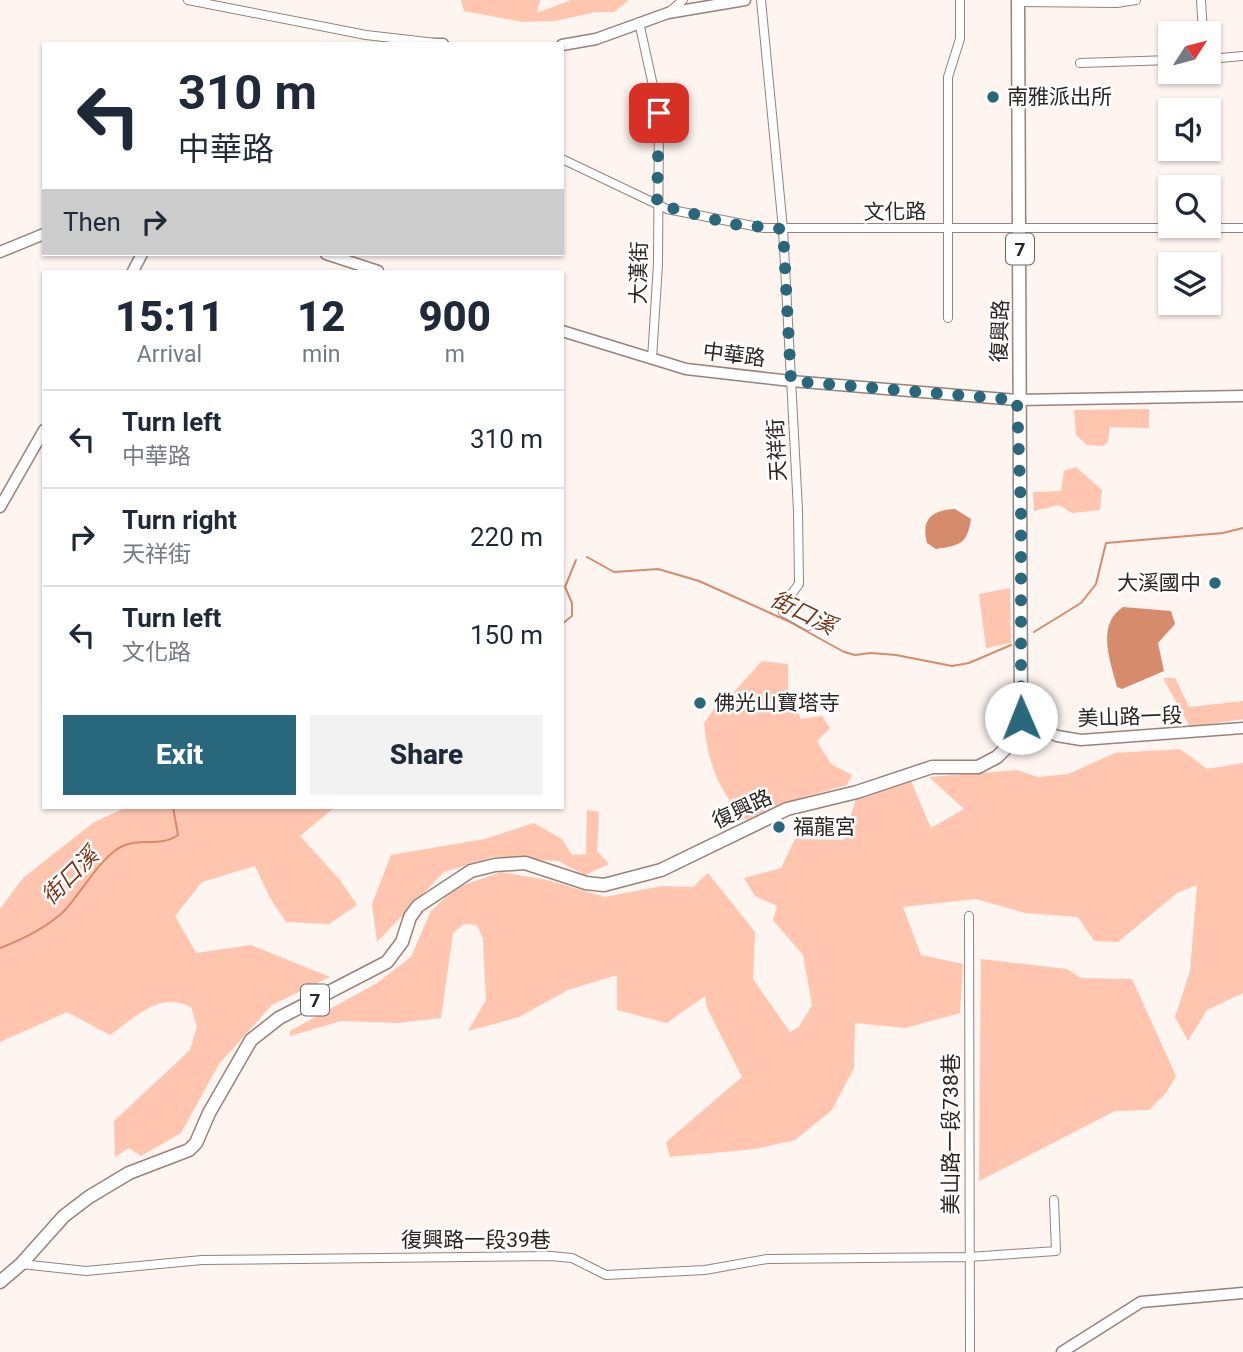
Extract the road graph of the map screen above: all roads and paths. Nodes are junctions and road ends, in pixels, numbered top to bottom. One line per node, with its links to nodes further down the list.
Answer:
1 (188, 0): 12 (street)
2 (683, 0): 9 (street)
3 (745, 0): 9 (street)
4 (761, 0): 22 (street, 天祥街)
5 (960, 0): 20 (street)
6 (1136, 0): 8 (street)
7 (1201, 0): 10 (street)
8 (1018, 1): 23 (main road, 復興路 / 7)
9 (668, 13): 11 (street)
10 (1202, 21)
11 (639, 22): 13 (street); 19 (street, 大漢街)
12 (427, 42)
13 (564, 45)
14 (1243, 57): 15 (street)
15 (1222, 58)
16 (1158, 60): 17 (street)
17 (1080, 63)
18 (564, 160): 19 (street, 文化路)
19 (657, 204): 22 (street, 文化路); 30 (street, 大漢街)
20 (947, 228): 22 (street, 文化路); 23 (street, 文化路); 28 (street)
21 (1243, 228): 23 (street, 文化路)
22 (783, 229): 31 (street, 天祥街)
23 (1019, 230): 33 (main road, 復興路 / 7)
24 (42, 235): 25 (street)
25 (0, 252)
26 (332, 256): 27 (street)
27 (375, 270)
28 (948, 318)
29 (564, 332): 30 (street, 中華路)
30 (652, 359): 31 (street, 中華路)
31 (791, 381): 33 (street, 中華路); 36 (street, 天祥街)
32 (1243, 396): 33 (street, 中華路)
33 (1017, 400): 37 (main road, 復興路 / 7)
34 (42, 434): 35 (street)
35 (0, 508)
36 (808, 626)
37 (1021, 718): 38 (street, 美山路一段); 42 (main road, 復興路 / 7)
38 (1243, 728)
39 (969, 916): 41 (street, 美山路一段738巷)
40 (1054, 1200): 41 (street, 復興路一段39巷)
41 (969, 1257): 42 (street, 復興路一段39巷); 45 (street, 美山路一段738巷)
42 (21, 1264): 43 (main road, 7)
43 (0, 1282)
44 (1243, 1293): 46 (street)
45 (970, 1352)
46 (1062, 1352)

